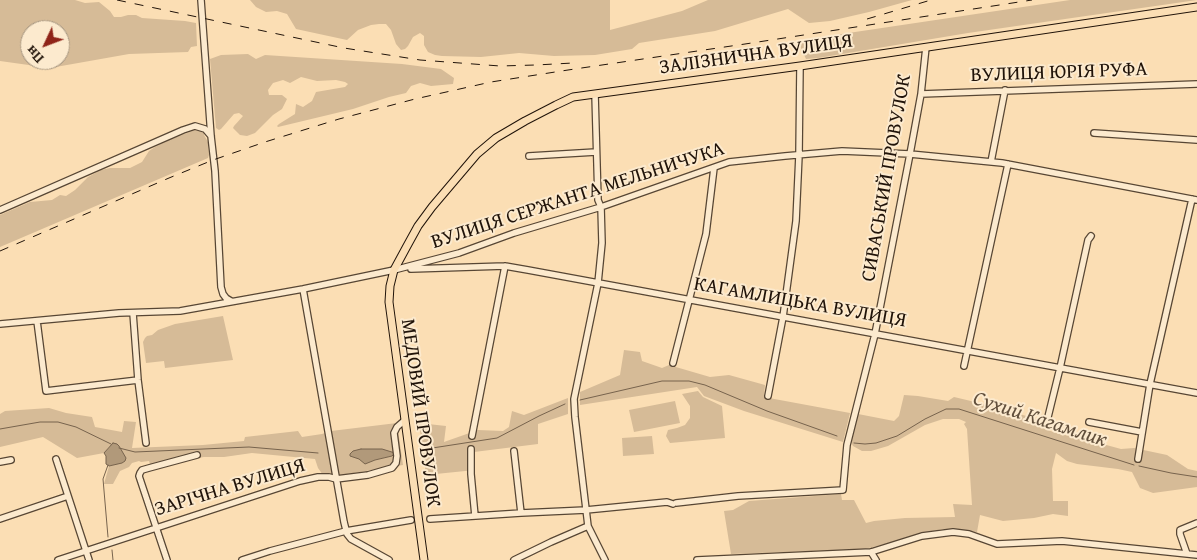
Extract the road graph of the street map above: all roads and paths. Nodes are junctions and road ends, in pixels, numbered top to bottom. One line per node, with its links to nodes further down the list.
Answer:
1 (201, 0): 10 (street)
2 (1197, 7): 3 (main road, ЗАЛІЗНИЧНА ВУЛИЦЯ)
3 (926, 47): 4 (main road, ЗАЛІЗНИЧНА ВУЛИЦЯ); 8 (street, СИВАСЬКИЙ ПРОВУЛОК)
4 (800, 66): 7 (main road, ЗАЛІЗНИЧНА ВУЛИЦЯ); 14 (street)
5 (1197, 84): 6 (street, ВУЛИЦЯ ЮРІЯ РУФА)
6 (1005, 90): 8 (street, ВУЛИЦЯ ЮРІЯ РУФА); 16 (street)
7 (596, 94): 12 (street); 24 (main road, ЗАЛІЗНИЧНА ВУЛИЦЯ)
8 (921, 94): 13 (street, СИВАСЬКИЙ ПРОВУЛОК)
9 (1094, 133): 11 (street)
10 (211, 136): 21 (street); 28 (street)
11 (1197, 140)
12 (596, 152): 15 (street); 20 (street)
13 (910, 154): 14 (street, ВУЛИЦЯ СЕРЖАНТА МЕЛЬНИЧУКА); 16 (street, ВУЛИЦЯ СЕРЖАНТА МЕЛЬНИЧУКА); 33 (street, СИВАСЬКИЙ ПРОВУЛОК)
14 (799, 155): 18 (street, ВУЛИЦЯ СЕРЖАНТА МЕЛЬНИЧУКА); 30 (street)
15 (529, 156)
16 (991, 162): 17 (street, ВУЛИЦЯ СЕРЖАНТА МЕЛЬНИЧУКА)
17 (1008, 164): 19 (street, ВУЛИЦЯ СЕРЖАНТА МЕЛЬНИЧУКА); 34 (street)
18 (714, 168): 20 (street, ВУЛИЦЯ СЕРЖАНТА МЕЛЬНИЧУКА); 27 (street)
19 (1195, 200): 39 (street)
20 (601, 207): 24 (street, ВУЛИЦЯ СЕРЖАНТА МЕЛЬНИЧУКА); 25 (street)
21 (0, 210)
22 (1091, 236): 37 (street)
23 (505, 266): 24 (street, КАГАМЛИЦЬКА ВУЛИЦЯ); 25 (street, КАГАМЛИЦЬКА ВУЛИЦЯ); 46 (street)
24 (394, 270): 26 (street, ВУЛИЦЯ СЕРЖАНТА МЕЛЬНИЧУКА); 42 (main road, МЕДОВИЙ ПРОВУЛОК)
25 (598, 283): 27 (street, КАГАМЛИЦЬКА ВУЛИЦЯ); 57 (street)
26 (303, 289): 28 (street, ВУЛИЦЯ СЕРЖАНТА МЕЛЬНИЧУКА); 55 (street)
27 (689, 299): 30 (street, КАГАМЛИЦЬКА ВУЛИЦЯ); 35 (street)
28 (231, 301): 29 (street, ВУЛИЦЯ СЕРЖАНТА МЕЛЬНИЧУКА)
29 (132, 313): 31 (street, ВУЛИЦЯ СЕРЖАНТА МЕЛЬНИЧУКА); 38 (street)
30 (783, 317): 33 (street, КАГАМЛИЦЬКА ВУЛИЦЯ); 41 (street)
31 (37, 321): 32 (street, ВУЛИЦЯ СЕРЖАНТА МЕЛЬНИЧУКА); 38 (street)
32 (0, 324)
33 (875, 334): 34 (street, КАГАМЛИЦЬКА ВУЛИЦЯ); 57 (street, СИВАСЬКИЙ ПРОВУЛОК)
34 (968, 351): 36 (street); 37 (street, КАГАМЛИЦЬКА ВУЛИЦЯ)
35 (673, 363)
36 (964, 366)
37 (1060, 368): 39 (street, КАГАМЛИЦЬКА ВУЛИЦЯ); 43 (street)
38 (138, 380): 47 (street)
39 (1150, 384): 40 (street, КАГАМЛИЦЬКА ВУЛИЦЯ); 45 (street)
40 (1197, 393)
41 (768, 396)
42 (405, 420): 55 (street, ЗАРІЧНА ВУЛИЦЯ); 77 (main road, МЕДОВИЙ ПРОВУЛОК)
43 (1047, 421)
44 (1089, 422): 45 (street)
45 (1142, 432): 52 (street)
46 (472, 436)
47 (146, 443)
48 (471, 449): 59 (street)
49 (514, 451): 58 (street)
50 (197, 455): 65 (street)
51 (56, 459): 56 (street)
52 (1138, 459)
53 (11, 460): 54 (street)
54 (0, 462)
55 (336, 479): 65 (street, ЗАРІЧНА ВУЛИЦЯ); 66 (street)
56 (68, 496): 60 (street); 67 (street)
57 (586, 510): 58 (street); 64 (street)
58 (521, 513): 59 (street)
59 (475, 516): 61 (street)
60 (0, 519)
61 (430, 519)
62 (411, 520): 66 (street)
63 (1197, 523): 69 (street)
64 (588, 526): 78 (street); 79 (street)
65 (156, 528): 67 (street, ЗАРІЧНА ВУЛИЦЯ); 74 (street)
66 (346, 530): 75 (street); 76 (street)
67 (86, 551): 72 (street, ЗАРІЧНА ВУЛИЦЯ); 73 (street)
68 (871, 552): 69 (street); 71 (street); 81 (street)
69 (1187, 554): 70 (street)
70 (1197, 554)
71 (736, 559): 80 (street)
72 (58, 560)
73 (89, 560)
74 (167, 560)
75 (242, 560)
76 (389, 560)
77 (424, 560)
78 (514, 560)
79 (605, 560)
80 (697, 560)
81 (876, 560)

